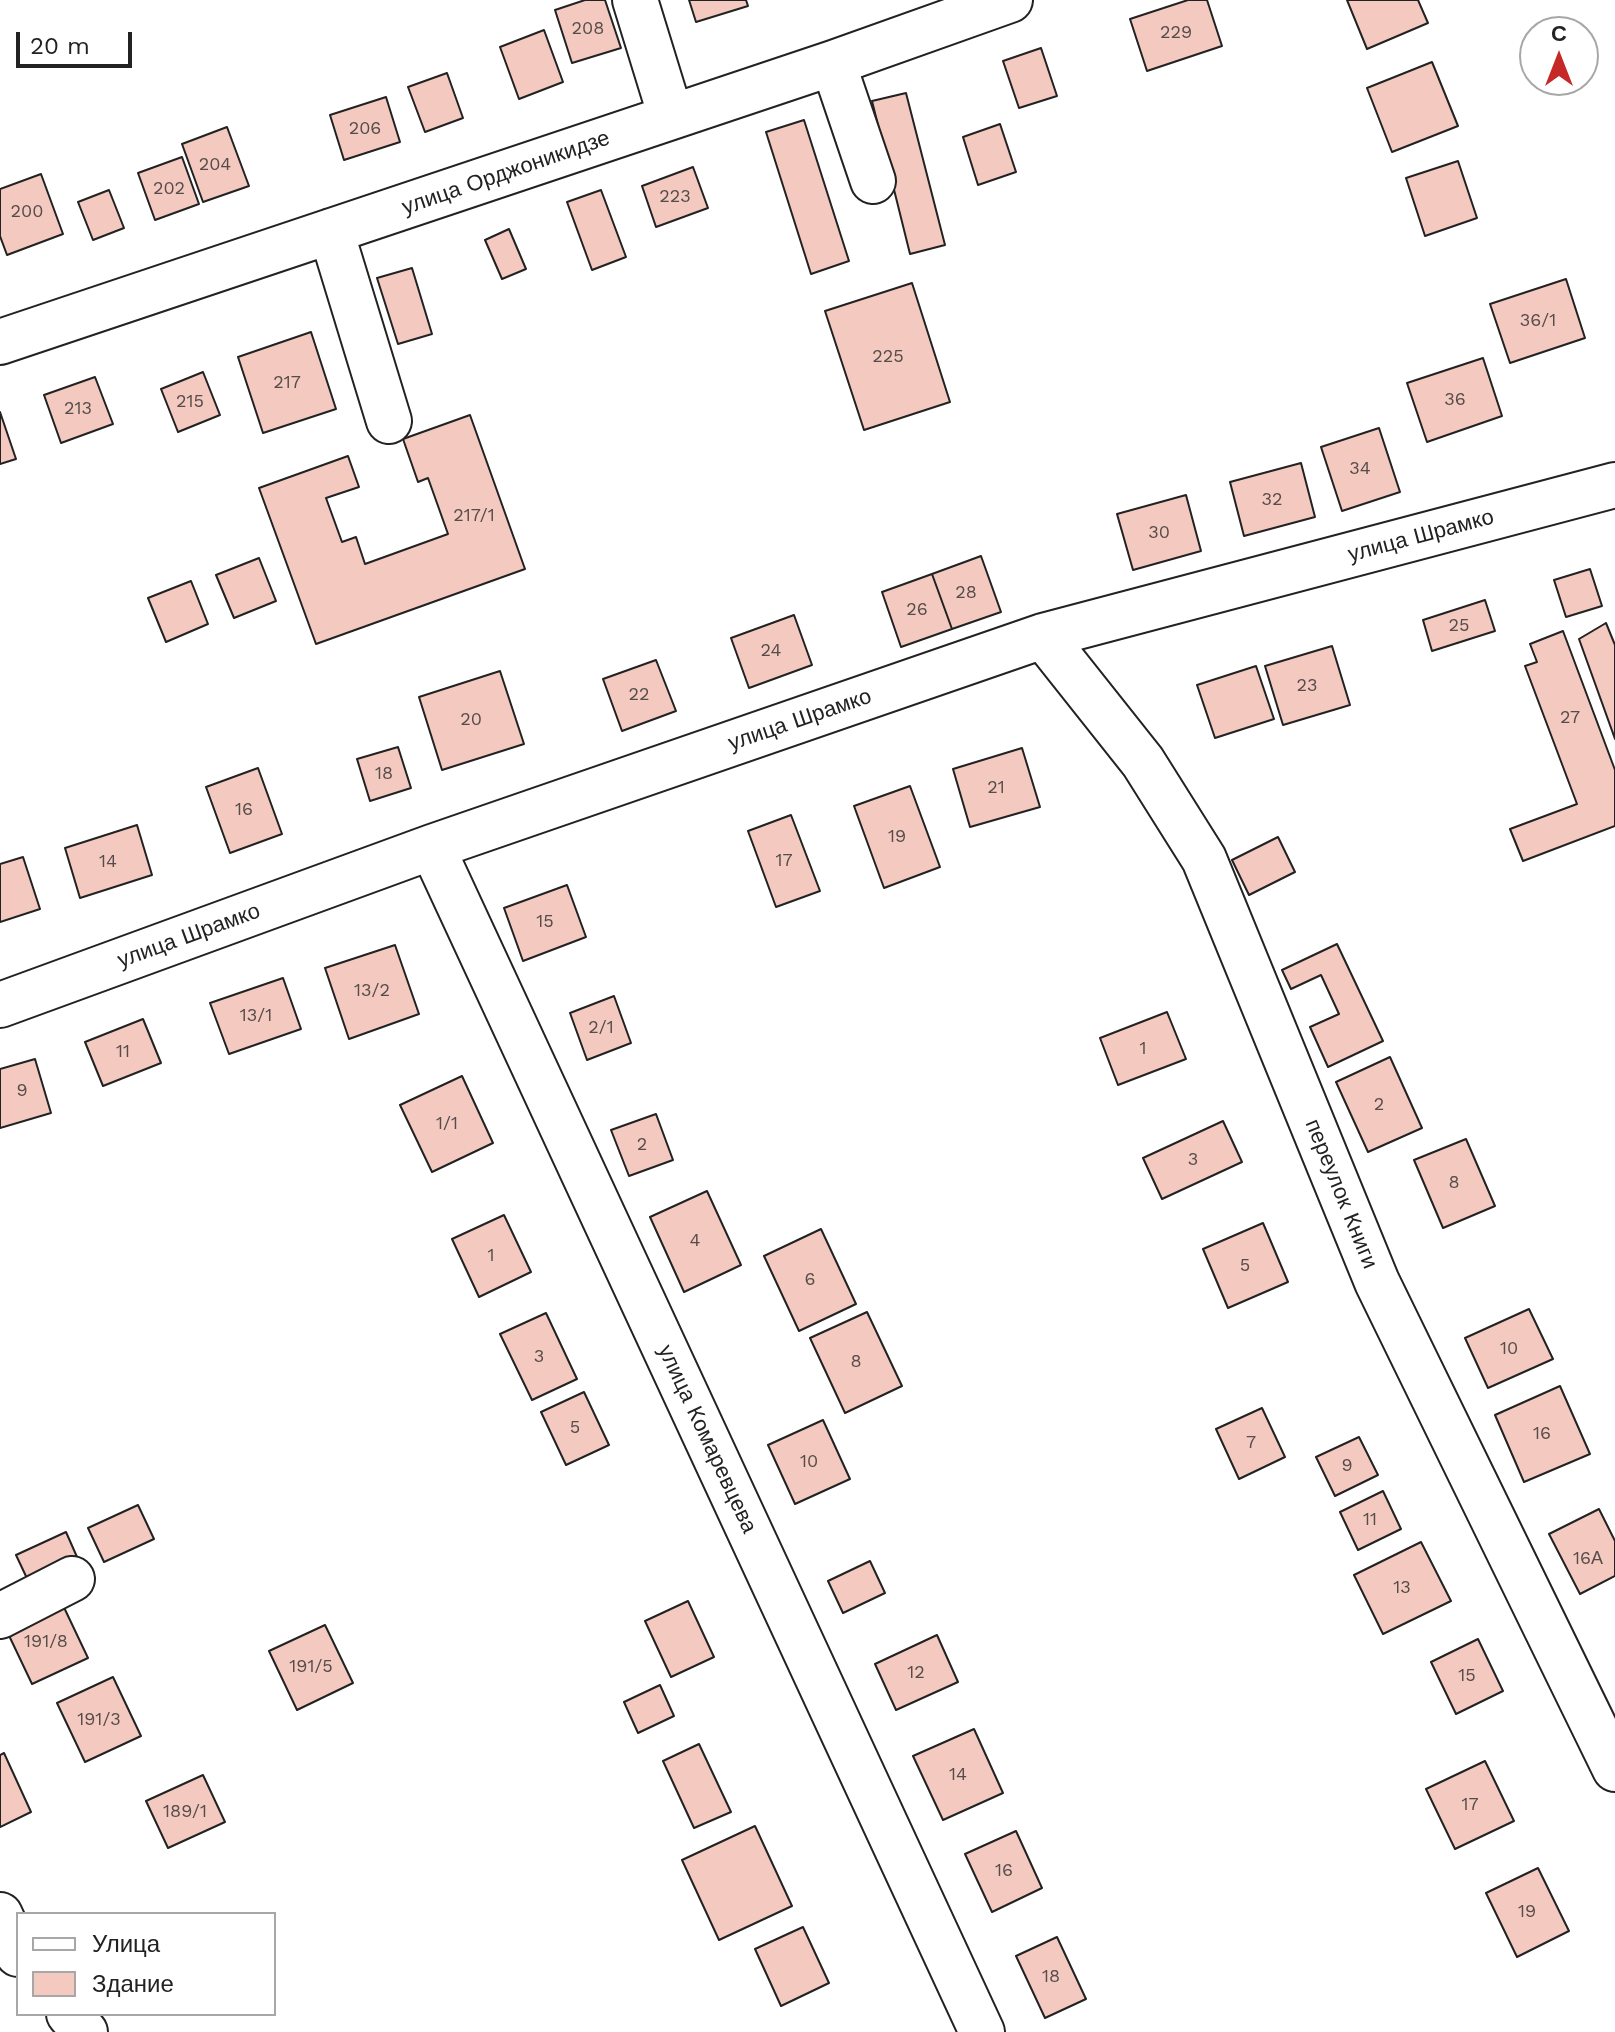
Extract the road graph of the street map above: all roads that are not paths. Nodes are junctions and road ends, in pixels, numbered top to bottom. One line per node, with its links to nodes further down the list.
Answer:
1 (635, 0): 4 (street)
2 (1010, 0): 3 (street, улица Орджоникидзе)
3 (833, 63): 4 (street, улица Орджоникидзе); 5 (street)
4 (671, 117): 6 (street, улица Орджоникидзе)
5 (873, 181)
6 (331, 231): 7 (street, улица Орджоникидзе); 8 (street)
7 (0, 342)
8 (389, 421)
9 (1615, 485): 10 (street, улица Шрамко)
10 (1043, 636): 11 (street, улица Шрамко); 15 (street, переулок Книги)
11 (432, 847): 12 (street, улица Шрамко); 20 (street, улица Комаревцева)
12 (0, 1005)
13 (72, 1579): 14 (street)
14 (0, 1616)
15 (1615, 1769)
16 (0, 1915): 17 (street)
17 (16, 1950)
18 (71, 2016): 19 (street)
19 (85, 2032)
20 (982, 2032)

